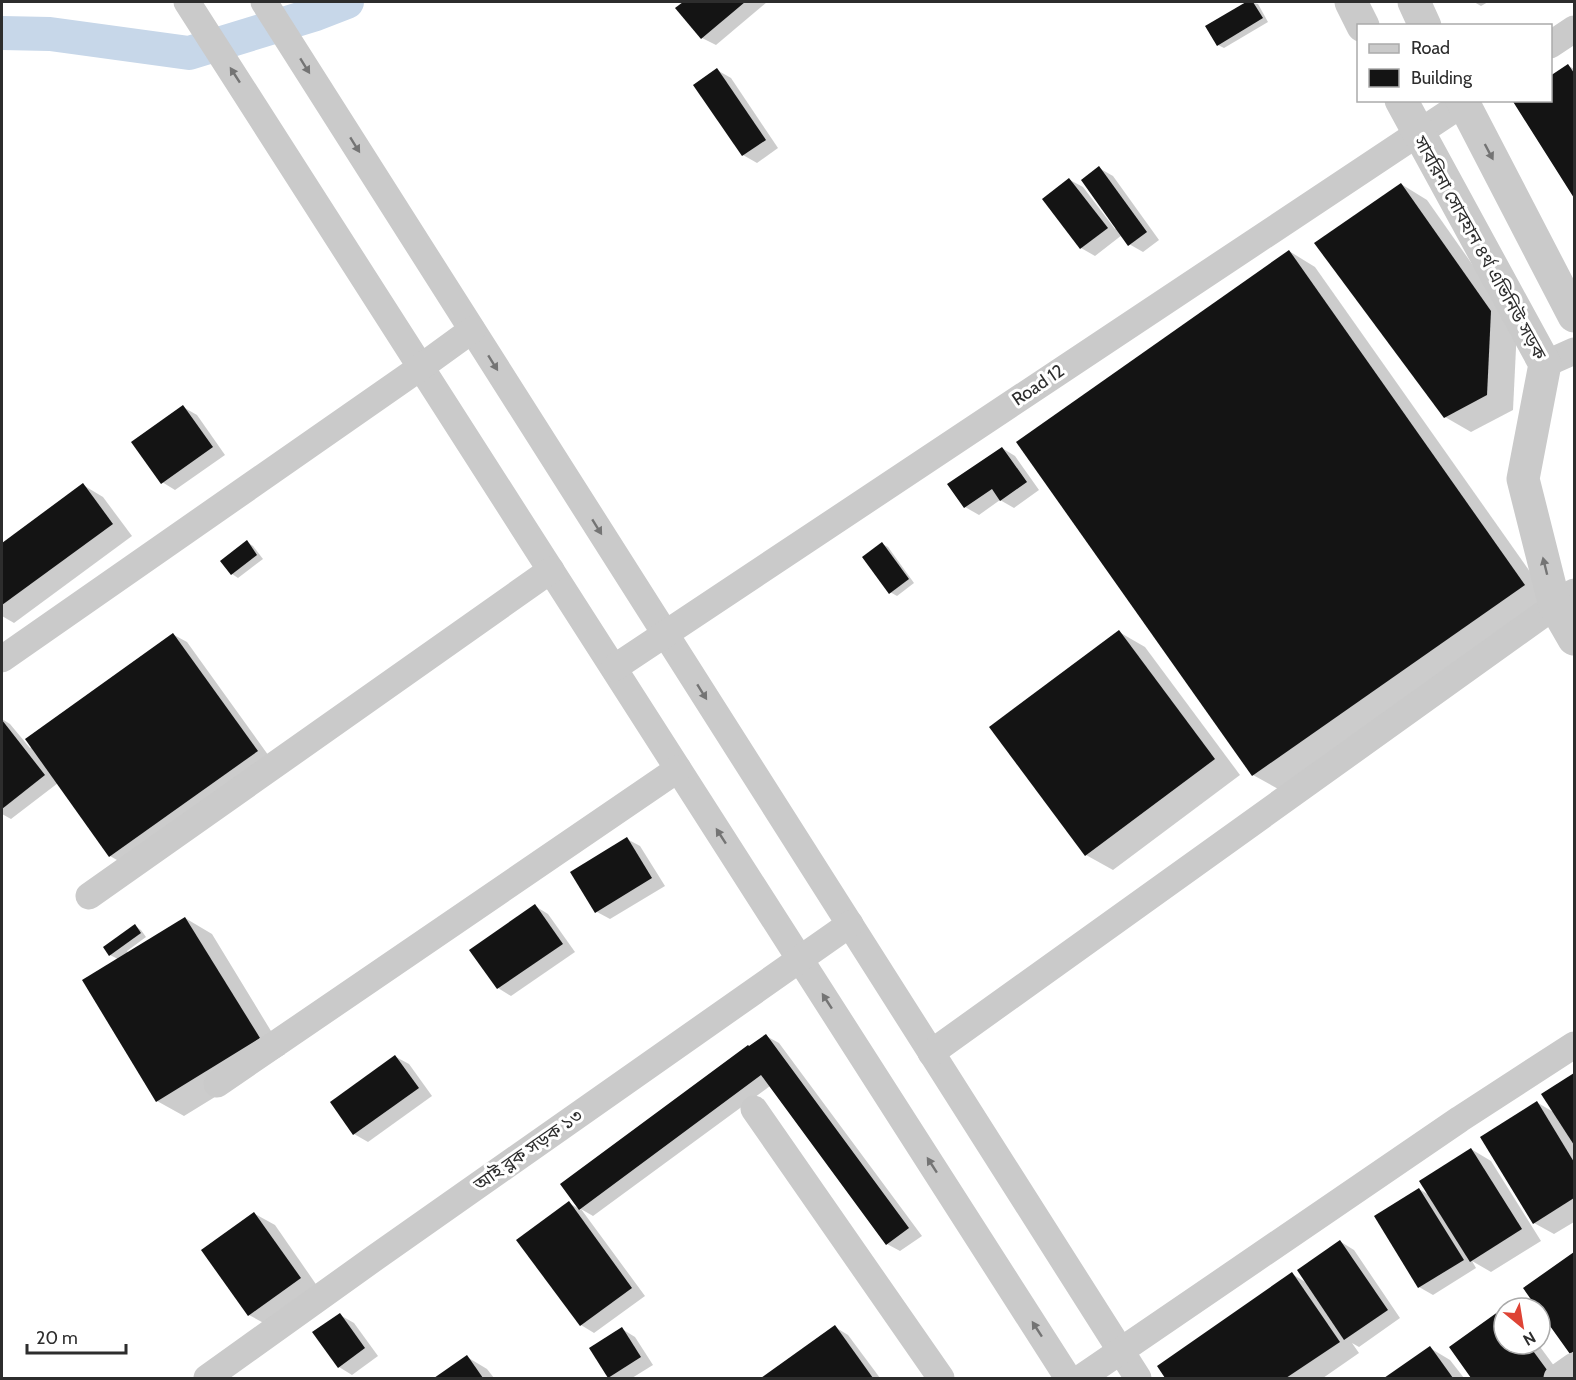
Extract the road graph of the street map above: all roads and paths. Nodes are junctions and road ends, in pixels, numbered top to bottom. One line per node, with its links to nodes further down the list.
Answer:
1 (187, 2): 15 (street, one-way to 1)
2 (264, 2): 13 (street, one-way to 13)
3 (1351, 2): 5 (street)
4 (1413, 2): 6 (street)
5 (1362, 24)
6 (1424, 24)
7 (1575, 28): 8 (street)
8 (1552, 44)
9 (1402, 102): 11 (street, সাবরিনা সোবহান ৪র্থ এভিনিউ সড়ক)
10 (1465, 102): 11 (street, Road 12); 12 (street, one-way to 12)
11 (1417, 134): 14 (street, সাবরিনা সোবহান ৪র্থ এভিনিউ সড়ক); 18 (street, Road 12)
12 (1575, 316)
13 (472, 330): 15 (street); 18 (street, one-way to 18)
14 (1560, 357): 17 (street, সাবরিনা সোবহান ৪র্থ এভিনিউ সড়ক, one-way to 14)
15 (421, 367): 16 (street); 20 (street)
16 (551, 570): 21 (street); 23 (street)
17 (1564, 599): 19 (street, সাবরিনা সোবহান ৪র্থ এভিনিউ সড়ক); 27 (street)
18 (665, 633): 21 (street, Road 12); 24 (street, one-way to 24)
19 (1575, 639)
20 (2, 660)
21 (614, 668): 22 (street)
22 (678, 769): 25 (street, one-way to 22); 28 (street)
23 (89, 896)
24 (850, 924): 25 (street, আই ব্লক সড়ক ১৩); 27 (street)
25 (801, 960): 32 (street, আই ব্লক সড়ক ১৩); 34 (street, one-way to 25)
26 (1575, 1045): 30 (street)
27 (931, 1053): 30 (street)
28 (216, 1084)
29 (754, 1109): 33 (street)
30 (1121, 1351): 35 (street); 36 (street)
31 (1575, 1366): 37 (street)
32 (207, 1378)
33 (941, 1378)
34 (1068, 1378)
35 (1080, 1378)
36 (1138, 1378)
37 (1557, 1378)

